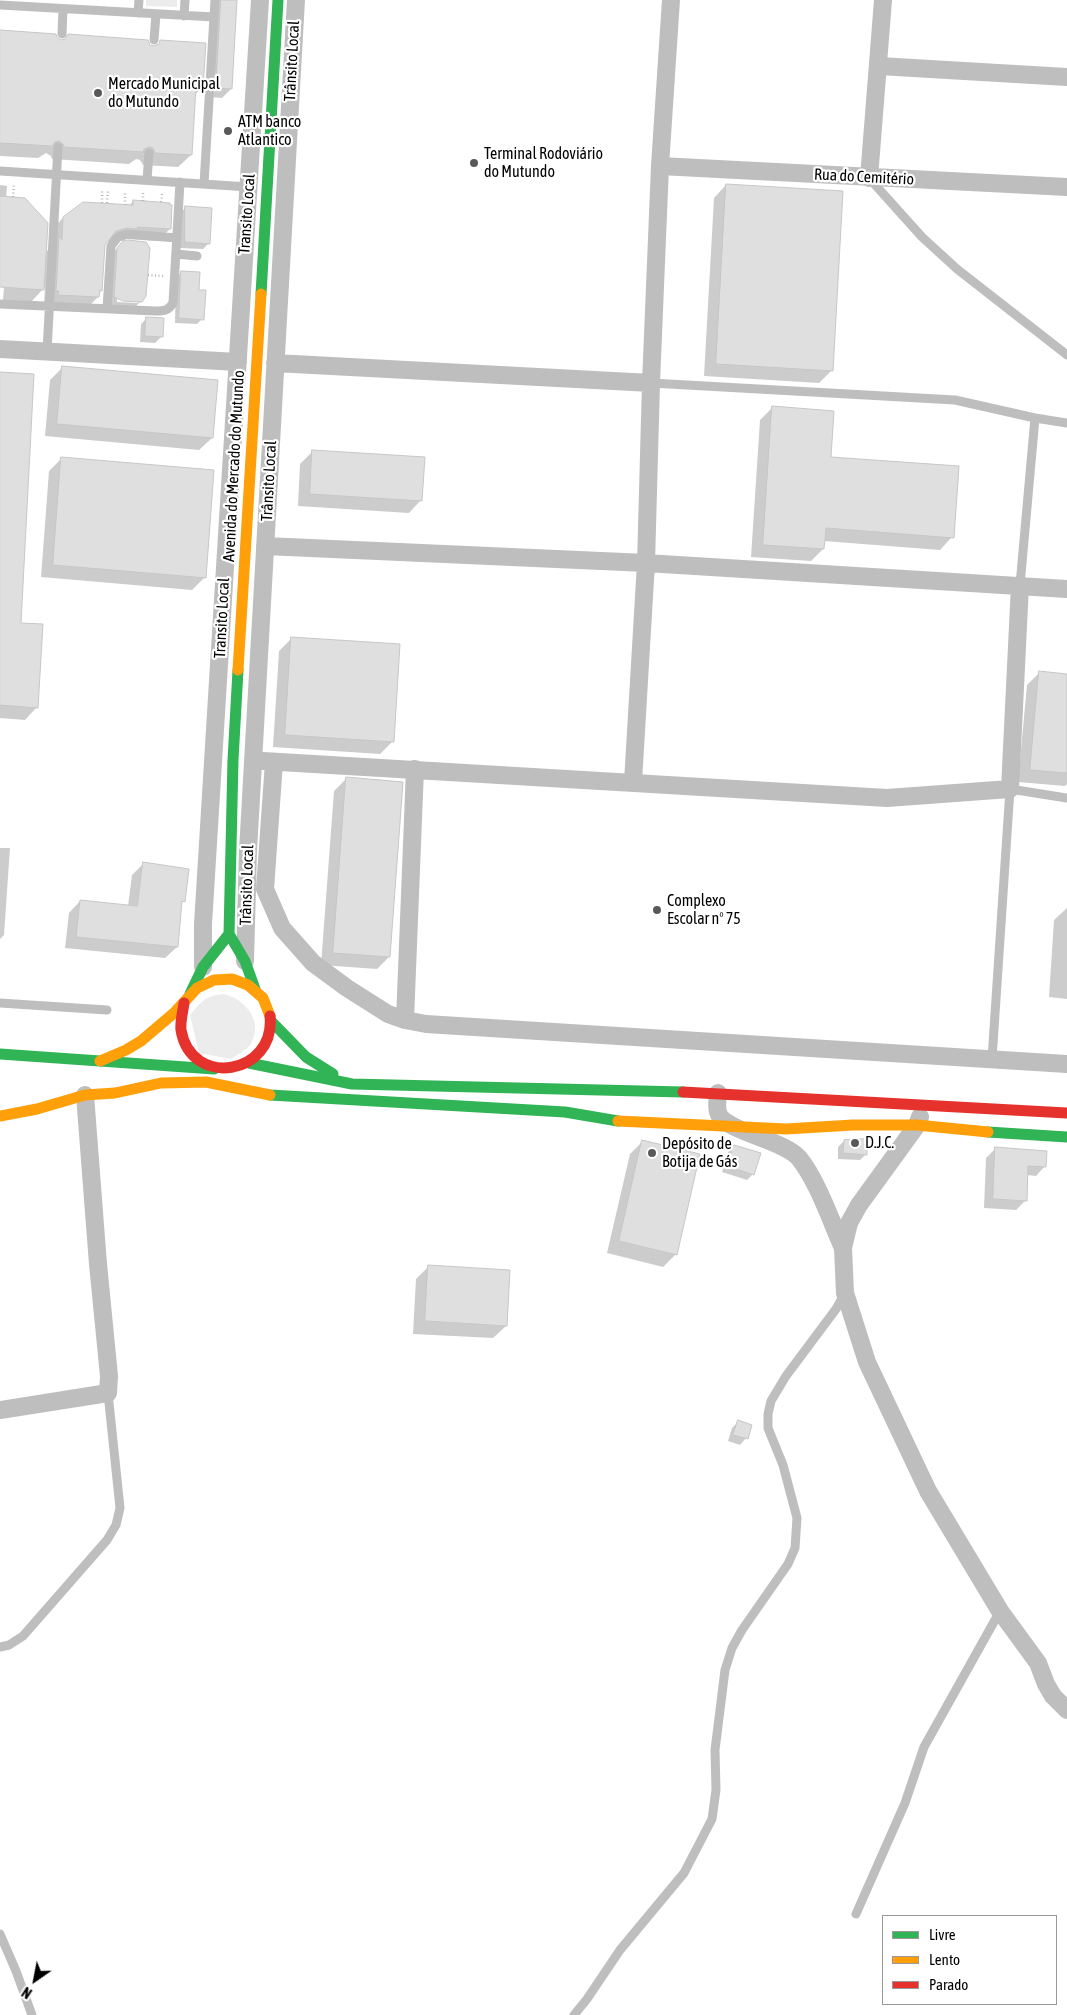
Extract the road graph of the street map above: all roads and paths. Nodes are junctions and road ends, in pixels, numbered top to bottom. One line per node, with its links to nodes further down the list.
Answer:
1 (92, 0): 13 (lane)
2 (139, 0): 14 (lane)
3 (185, 0): 16 (lane)
4 (215, 0): 17 (lane)
5 (260, 0): 31 (street, Transito Local)
6 (278, 0): 57 (main road, Avenida do Mercado do Mutundo)
7 (296, 0): 43 (street, Trânsito Local)
8 (671, 0): 24 (street)
9 (883, 0): 20 (street)
10 (38, 4): 11 (lane); 12 (lane)
11 (0, 5)
12 (64, 9): 13 (lane); 18 (lane)
13 (92, 10): 14 (lane)
14 (138, 13): 15 (lane)
15 (156, 14): 16 (lane); 19 (lane)
16 (184, 16): 17 (lane)
17 (214, 17): 30 (lane)
18 (62, 34)
19 (154, 40)
20 (879, 66): 21 (street); 27 (street)
21 (1067, 77)
22 (58, 147): 26 (lane)
23 (148, 153): 28 (lane)
24 (660, 166): 27 (street, Rua do Cemitério); 44 (street)
25 (0, 171): 26 (lane)
26 (57, 174): 28 (lane); 37 (lane)
27 (869, 178): 32 (street, Rua do Cemitério); 41 (lane)
28 (147, 180): 29 (lane)
29 (180, 182): 30 (lane); 33 (lane)
30 (204, 184): 31 (lane)
31 (248, 187): 42 (street, Transito Local)
32 (1067, 187)
33 (177, 238): 34 (lane); 38 (lane)
34 (176, 254): 35 (lane); 38 (lane)
35 (197, 256)
36 (0, 304): 37 (lane)
37 (50, 306): 38 (lane); 40 (lane)
38 (107, 309)
39 (0, 349): 40 (street)
40 (47, 351): 42 (street)
41 (1067, 355)
42 (238, 362): 59 (street, Transito Local)
43 (275, 363): 44 (street); 47 (street, Trânsito Local)
44 (651, 383): 45 (lane); 48 (street)
45 (1035, 418): 46 (lane); 49 (lane)
46 (1067, 422)
47 (265, 546): 48 (street); 51 (street, Trânsito Local)
48 (646, 563): 49 (street); 54 (street)
49 (1020, 585): 50 (street); 55 (street)
50 (1067, 589)
51 (253, 760): 52 (street); 58 (street, Trânsito Local)
52 (274, 762): 53 (street); 64 (street)
53 (415, 769): 54 (street); 64 (street)
54 (633, 782): 55 (street)
55 (1010, 789): 56 (lane); 67 (lane)
56 (1067, 798)
57 (229, 934): 58 (main road, Avenida do Mercado do Mutundo); 59 (main road)
58 (244, 962): 60 (main road, Avenida do Mercado do Mutundo)
59 (203, 967): 61 (main road)
60 (255, 989): 61 (main road); 65 (main road)
61 (187, 998): 68 (main road); 71 (main road)
62 (0, 1003): 63 (lane)
63 (108, 1010)
64 (405, 1020): 67 (street)
65 (271, 1021): 69 (main road); 72 (main road)
66 (0, 1054): 68 (main road)
67 (992, 1059): 70 (street)
68 (100, 1061): 71 (main road)
69 (249, 1063): 71 (main road); 72 (main road)
70 (1067, 1064)
71 (218, 1069)
72 (352, 1084): 73 (main road)
73 (718, 1093): 75 (main road); 78 (street)
74 (85, 1095): 77 (main road); 78 (main road); 83 (street)
75 (925, 1105): 76 (main road); 79 (street)
76 (1067, 1113)
77 (0, 1116)
78 (731, 1125): 79 (main road); 81 (street)
79 (917, 1125): 80 (main road); 81 (street)
80 (1067, 1137)
81 (843, 1248): 82 (street)
82 (845, 1293): 85 (street); 91 (lane)
83 (108, 1393): 84 (street); 86 (lane)
84 (0, 1410)
85 (1000, 1611): 87 (street); 88 (lane)
86 (0, 1647)
87 (1067, 1710)
88 (856, 1914)
89 (0, 1934): 90 (lane)
90 (32, 2015)
91 (574, 2015)

